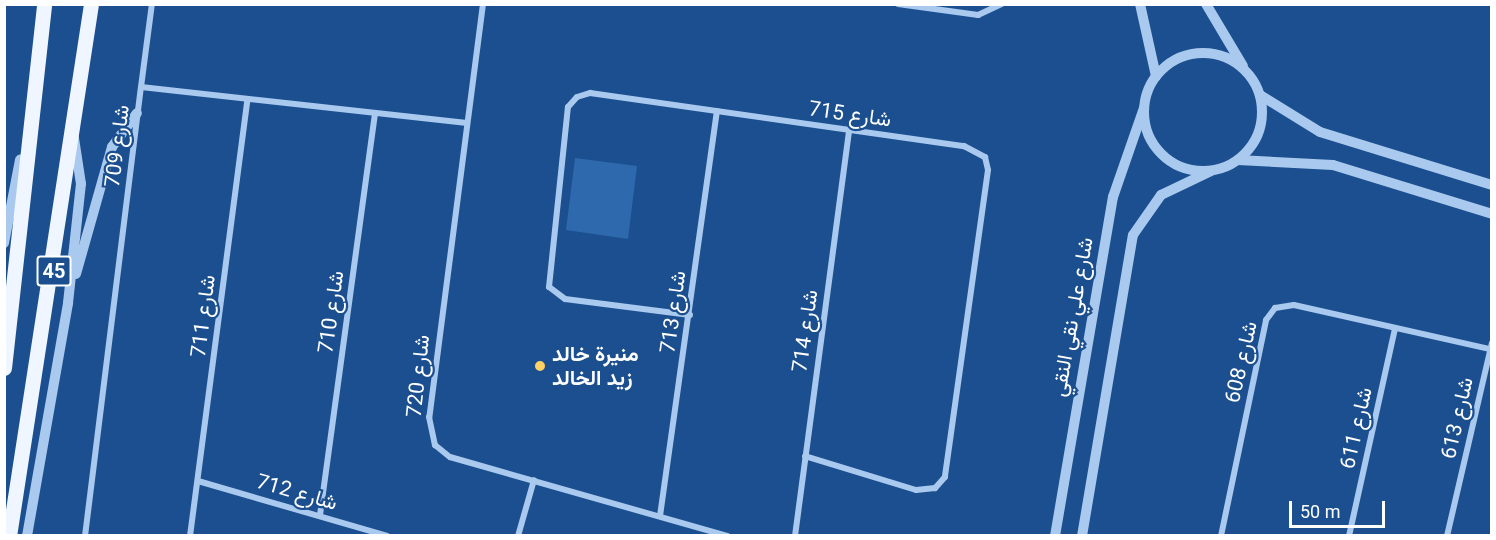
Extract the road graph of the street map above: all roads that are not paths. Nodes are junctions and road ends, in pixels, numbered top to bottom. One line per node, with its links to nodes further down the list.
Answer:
1 (44, 4): 19 (main road, 45)
2 (91, 4): 21 (main road, 45)
3 (152, 4): 11 (street)
4 (483, 4): 18 (street, شارع 720)
5 (898, 4): 6 (street)
6 (1002, 4)
7 (1140, 4): 9 (street)
8 (1206, 4): 10 (street)
9 (1156, 76): 10 (street); 14 (street)
10 (1252, 78): 12 (street)
11 (141, 87): 13 (street, شارع 709); 16 (street, شارع 709)
12 (1260, 95): 22 (street); 25 (street)
13 (247, 101): 17 (street, شارع 709); 36 (street, شارع 711)
14 (1144, 108): 23 (street); 47 (street, شارع علي نقي النقي)
15 (717, 111): 20 (street, شارع 715); 30 (street, شارع 713); 30 (street, شارع 715)
16 (137, 113): 29 (street); 41 (street, شارع 709)
17 (375, 114): 18 (street, شارع 709); 37 (street, شارع 710)
18 (467, 123): 35 (street, شارع 720)
19 (32, 126): 28 (street); 33 (main road, 45)
20 (849, 131): 34 (street, شارع 714); 34 (street, شارع 715)
21 (74, 138): 29 (street); 39 (main road, 45)
22 (1238, 160): 23 (street); 27 (street)
23 (1211, 171): 48 (street)
24 (1491, 178): 25 (street)
25 (1478, 181): 26 (street)
26 (1491, 185)
27 (1491, 214)
28 (4, 243)
29 (68, 303): 40 (street)
30 (690, 315): 38 (street, شارع 713)
31 (1395, 328): 32 (street, شارع 608); 49 (street, شارع 608); 50 (street, شارع 611)
32 (1491, 346): 51 (street, شارع 613)
33 (4, 368)
34 (805, 456): 46 (street, شارع 714)
35 (534, 480): 38 (street, شارع 720); 44 (street)
36 (198, 482): 37 (street, شارع 712); 42 (street, شارع 711)
37 (320, 515): 43 (street, شارع 712)
38 (660, 516): 45 (street, شارع 720)
39 (9, 536)
40 (27, 536)
41 (85, 536)
42 (190, 536)
43 (387, 536)
44 (518, 536)
45 (728, 536)
46 (795, 536)
47 (1055, 536)
48 (1082, 536)
49 (1221, 536)
50 (1349, 536)
51 (1447, 536)

